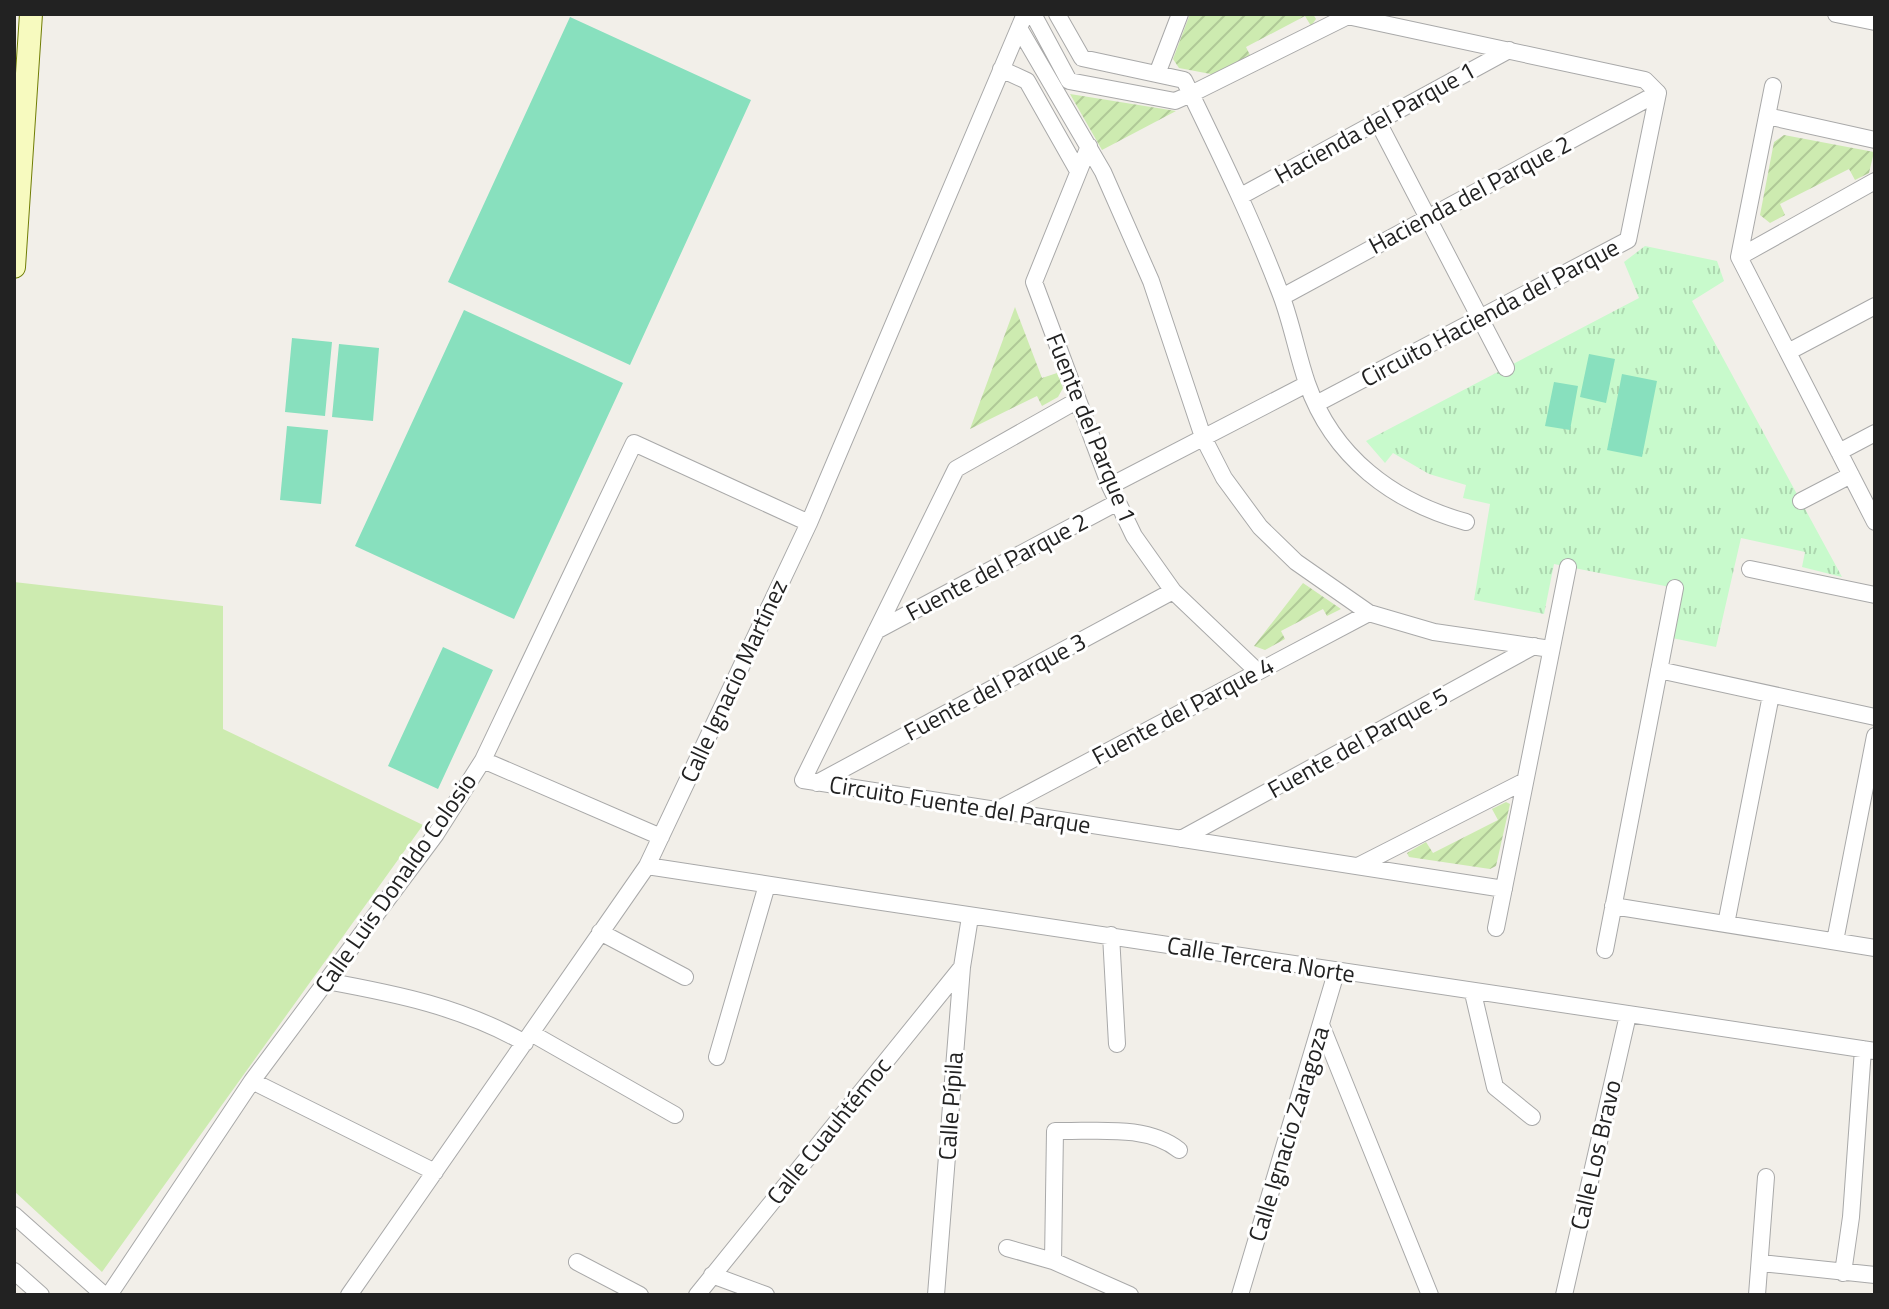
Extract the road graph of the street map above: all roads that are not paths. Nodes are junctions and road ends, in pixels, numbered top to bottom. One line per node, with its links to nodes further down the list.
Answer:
1 (31, 14): 22 (main road)
2 (1033, 14): 14 (street)
3 (1057, 14): 11 (street)
4 (1180, 14): 11 (street)
5 (1836, 14): 8 (street)
6 (1343, 15): 9 (street); 14 (street)
7 (1022, 21): 10 (street, Calle Ignacio Martínez); 18 (street)
8 (1875, 22)
9 (1509, 50): 13 (street); 16 (street, Hacienda del Parque 1)
10 (1001, 69): 19 (street); 42 (street, Calle Ignacio Martínez)
11 (1157, 74): 14 (street)
12 (1773, 86): 15 (street)
13 (1658, 93): 23 (street, Hacienda del Parque 2); 28 (street, Circuito Hacienda del Parque)
14 (1191, 94): 21 (street)
15 (1767, 116): 17 (street); 24 (street)
16 (1378, 122): 21 (street, Hacienda del Parque 1); 23 (street)
17 (1875, 140)
18 (1089, 146): 19 (street); 35 (street)
19 (1078, 171): 32 (street, Fuente del Parque 1)
20 (1875, 181): 24 (street)
21 (1241, 196): 26 (street)
22 (16, 198): 25 (main road)
23 (1427, 219): 26 (street, Hacienda del Parque 2); 28 (street)
24 (1739, 257): 29 (street)
25 (14, 267)
26 (1282, 297): 31 (street)
27 (1875, 306): 29 (street)
28 (1479, 318): 30 (street); 33 (street, Circuito Hacienda del Parque)
29 (1788, 352): 36 (street)
30 (1506, 368)
31 (1307, 384): 33 (street); 35 (street, Fuente del Parque 2)
32 (1078, 400): 38 (street, Fuente del Parque 1); 49 (street, Circuito Fuente del Parque)
33 (1316, 404): 40 (street)
34 (1875, 433): 36 (street)
35 (1203, 437): 38 (street, Fuente del Parque 2); 48 (street)
36 (1839, 452): 37 (street)
37 (1851, 475): 39 (street); 41 (street)
38 (1114, 494): 46 (street, Fuente del Parque 1); 49 (street, Fuente del Parque 2)
39 (1801, 501)
40 (1466, 522)
41 (1875, 522)
42 (809, 523): 57 (street, Calle Luis Donaldo Colosio); 61 (street, Calle Ignacio Martínez)
43 (1568, 567): 51 (street)
44 (1750, 569): 47 (street)
45 (1675, 588): 52 (street)
46 (1173, 591): 53 (street, Fuente del Parque 1); 59 (street, Fuente del Parque 3)
47 (1875, 595)
48 (1369, 613): 50 (street); 53 (street, Fuente del Parque 4)
49 (876, 631): 59 (street, Circuito Fuente del Parque)
50 (1534, 646): 51 (street); 62 (street, Fuente del Parque 5)
51 (1551, 649): 58 (street)
52 (1659, 670): 54 (street); 67 (street)
53 (1257, 671): 60 (street, Fuente del Parque 4)
54 (1771, 695): 55 (street); 69 (street)
55 (1875, 717)
56 (1875, 736): 73 (street)
57 (483, 760): 61 (street); 79 (street, Calle Luis Donaldo Colosio)
58 (1525, 781): 64 (street); 66 (street)
59 (817, 783): 60 (street, Circuito Fuente del Parque)
60 (997, 810): 62 (street, Circuito Fuente del Parque)
61 (661, 837): 63 (street, Calle Ignacio Martínez)
62 (1181, 839): 64 (street, Circuito Fuente del Parque)
63 (647, 866): 65 (street, Calle Tercera Norte); 71 (street, Calle Ignacio Martínez)
64 (1358, 866): 66 (street, Circuito Fuente del Parque)
65 (767, 885): 68 (street, Calle Tercera Norte); 86 (street)
66 (1504, 889): 70 (street)
67 (1613, 906): 69 (street); 75 (street)
68 (970, 917): 72 (street, Calle Tercera Norte); 76 (street, Calle Pípila)
69 (1726, 924): 73 (street)
70 (1496, 928)
71 (600, 932): 78 (street); 83 (street, Calle Ignacio Martínez)
72 (1111, 935): 77 (street, Calle Tercera Norte); 84 (street)
73 (1835, 941): 74 (street)
74 (1875, 948)
75 (1605, 950)
76 (962, 967): 100 (street, Calle Cuauhtémoc); 108 (street, Calle Pípila)
77 (1336, 973): 80 (street, Calle Tercera Norte); 82 (street, Calle Ignacio Zaragoza)
78 (685, 977)
79 (326, 981): 83 (street); 87 (street, Calle Luis Donaldo Colosio)
80 (1473, 993): 81 (street, Calle Tercera Norte); 89 (street)
81 (1628, 1015): 85 (street, Calle Tercera Norte); 112 (street, Calle Los Bravo)
82 (1322, 1027): 110 (street, Calle Ignacio Zaragoza); 111 (street)
83 (528, 1038): 88 (street); 91 (street, Calle Ignacio Martínez)
84 (1117, 1044)
85 (1869, 1050): 99 (street)
86 (717, 1057)
87 (252, 1081): 91 (street); 103 (street, Calle Luis Donaldo Colosio)
88 (675, 1115)
89 (1532, 1117)
90 (1179, 1150): 95 (street)
91 (435, 1172): 104 (street, Calle Ignacio Martínez)
92 (1766, 1177): 97 (street)
93 (14, 1215): 103 (street)
94 (1007, 1248): 95 (street)
95 (1053, 1261): 109 (street)
96 (577, 1262): 105 (street)
97 (1761, 1263): 99 (street); 113 (street)
98 (14, 1271): 102 (street)
99 (1843, 1273): 101 (street)
100 (712, 1275): 106 (street, Calle Cuauhtémoc); 107 (street)
101 (1875, 1275)
102 (41, 1295)
103 (107, 1295)
104 (349, 1295)
105 (640, 1295)
106 (697, 1295)
107 (766, 1295)
108 (936, 1295)
109 (1130, 1295)
110 (1240, 1295)
111 (1430, 1295)
112 (1564, 1295)
113 (1757, 1295)

